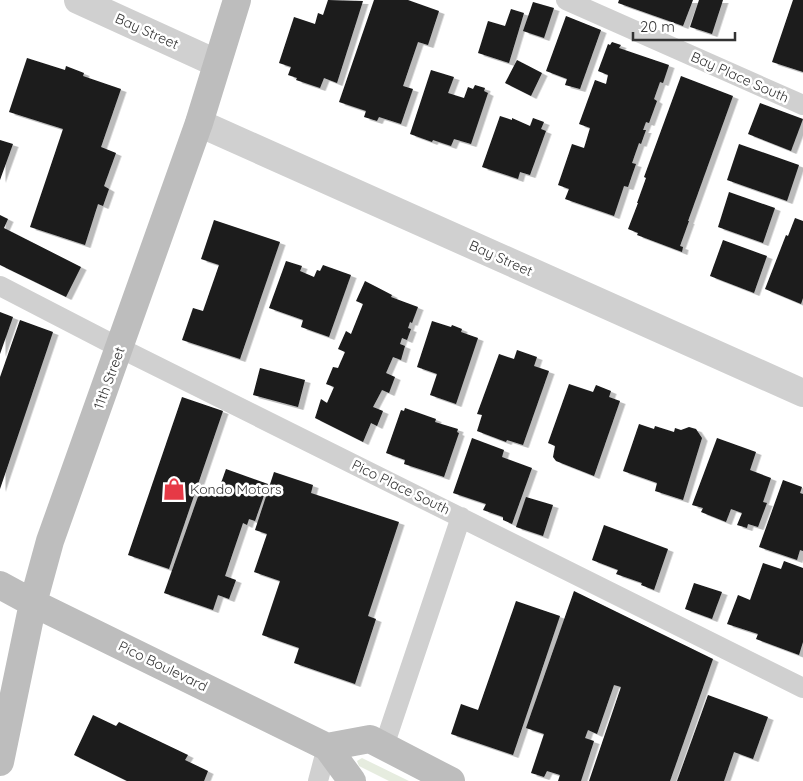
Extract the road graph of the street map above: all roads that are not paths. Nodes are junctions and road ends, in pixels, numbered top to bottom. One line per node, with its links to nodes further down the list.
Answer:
1 (78, 0): 4 (street, Bay Street)
2 (237, 0): 4 (street, 11th Street)
3 (566, 0): 5 (lane, Bay Place South)
4 (216, 63): 6 (street, 11th Street)
5 (803, 105)
6 (199, 123): 8 (street, 11th Street); 9 (street, Bay Street)
7 (0, 286): 8 (lane, Pico Place South)
8 (120, 348): 10 (lane, Pico Place South); 12 (street, 11th Street)
9 (803, 393)
10 (460, 517): 13 (lane, Pico Place South); 14 (lane)
11 (0, 585): 12 (street, Pico Boulevard)
12 (34, 603): 15 (street, Pico Boulevard); 16 (street, 11th Street)
13 (803, 688)
14 (384, 746): 15 (street); 19 (street)
15 (327, 747): 17 (lane); 18 (street, Pico Boulevard)
16 (0, 762)
17 (318, 781)
18 (352, 781)
19 (451, 781)

